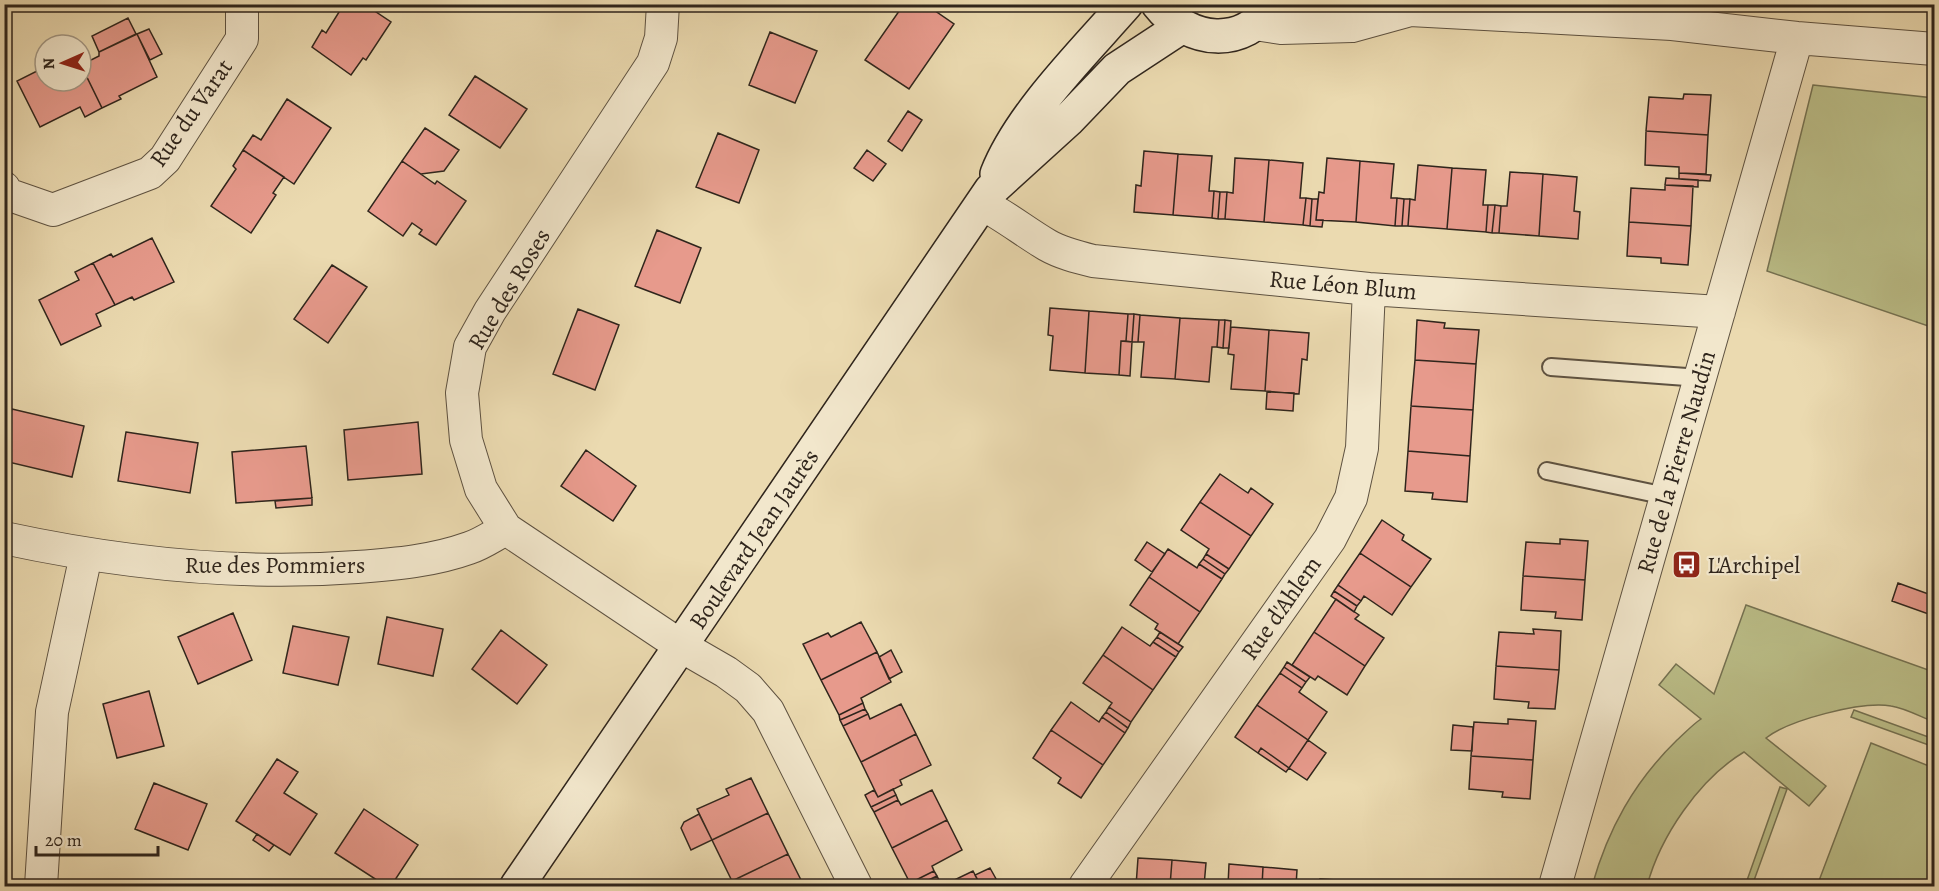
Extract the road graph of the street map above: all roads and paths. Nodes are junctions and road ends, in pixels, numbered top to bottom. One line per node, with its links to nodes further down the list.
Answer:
1 (242, 4): 11 (street, Rue du Varat)
2 (663, 4): 19 (street, Rue des Roses)
3 (1126, 4): 12 (street, Boulevard Jean Jaurès)
4 (1158, 4): 8 (street)
5 (1398, 7): 6 (street); 7 (street)
6 (1264, 14): 8 (street)
7 (1672, 14): 9 (street)
8 (1181, 27): 12 (street, Boulevard Jean Jaurès)
9 (1797, 38): 10 (street); 14 (street, Rue de la Pierre Naudin)
10 (1935, 49)
11 (4, 188)
12 (987, 197): 13 (street, Rue Léon Blum); 22 (street, Boulevard Jean Jaurès)
13 (1368, 289): 14 (street, Rue Léon Blum); 26 (street, Rue d'Ahlem)
14 (1719, 312): 16 (street, Rue de la Pierre Naudin)
15 (1551, 367): 16 (lane)
16 (1700, 378): 18 (street, Rue de la Pierre Naudin)
17 (1547, 471): 18 (lane)
18 (1666, 496): 27 (street, Rue de la Pierre Naudin)
19 (506, 529): 21 (street, Rue des Pommiers); 22 (street, Rue des Roses)
20 (4, 538): 21 (street, Rue des Pommiers)
21 (86, 555): 23 (street)
22 (681, 646): 24 (street, Boulevard Jean Jaurès); 25 (street, Rue des Roses)
23 (41, 886)
24 (517, 886)
25 (856, 886)
26 (1085, 886)
27 (1555, 886)

